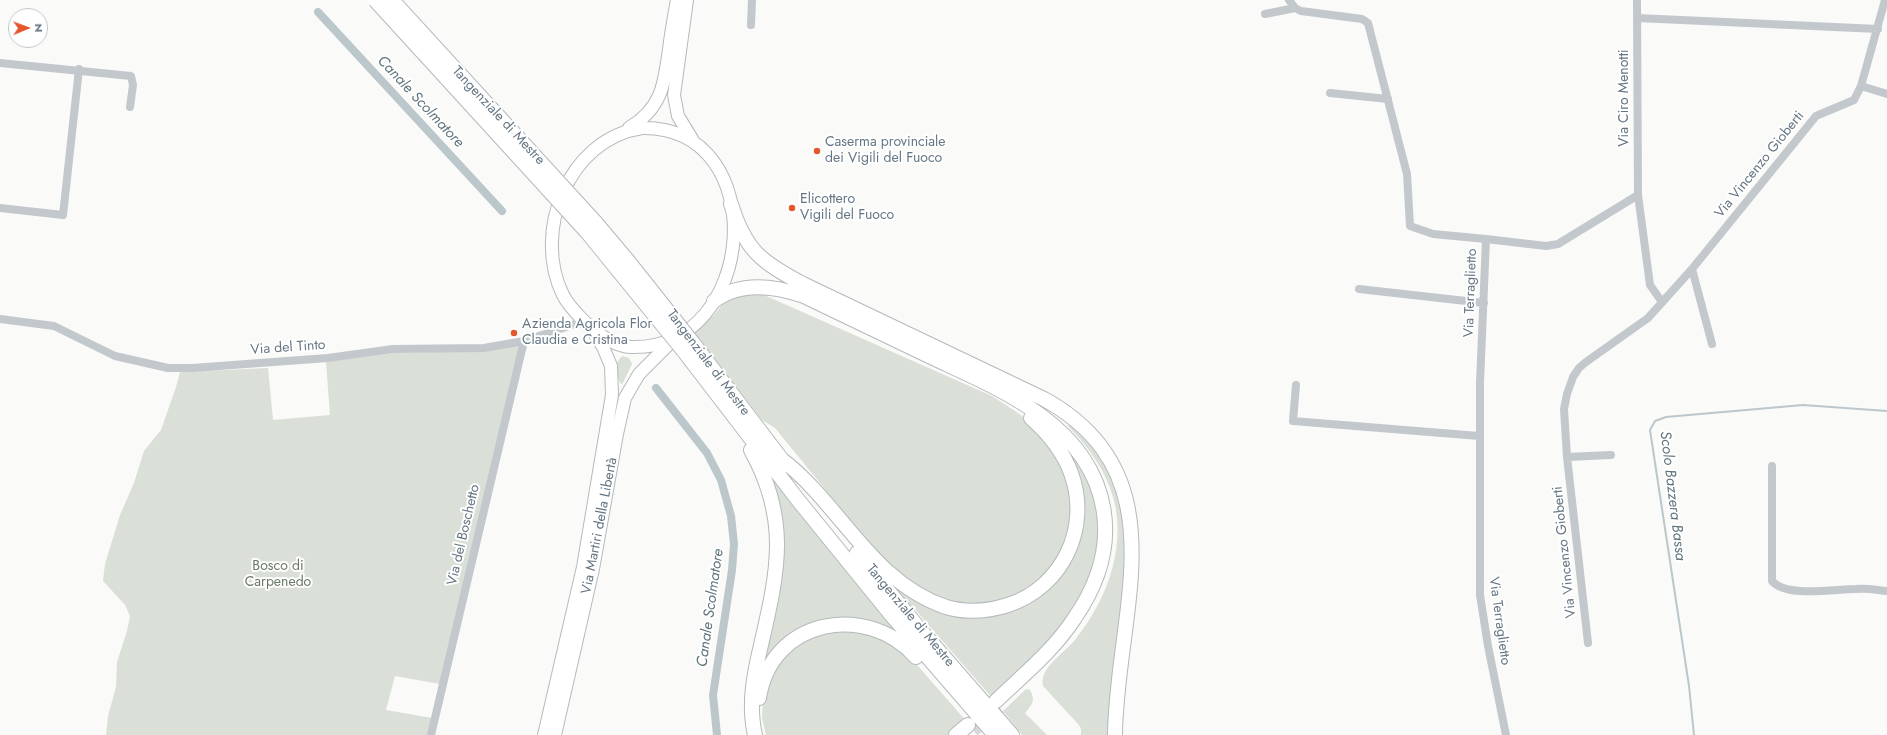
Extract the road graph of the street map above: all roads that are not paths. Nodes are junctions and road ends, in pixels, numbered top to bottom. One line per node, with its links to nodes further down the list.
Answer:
1 (375, 0): 41 (highway, Tangenziale di Mestre, bridge)
2 (392, 0): 41 (highway, Tangenziale di Mestre, bridge)
3 (671, 0): 17 (main road)
4 (677, 0): 17 (main road)
5 (688, 0): 16 (main road)
6 (693, 0): 16 (main road)
7 (752, 0): 14 (street)
8 (1289, 0): 11 (street)
9 (1637, 0): 13 (street, Via Ciro Menotti)
10 (1885, 0): 15 (street, Via Vincenzo Gioberti)
11 (1294, 8): 12 (street, Via Terraglietto); 23 (street, Via Terraglietto)
12 (1264, 14)
13 (1637, 18): 15 (street); 27 (street, Via Ciro Menotti)
14 (751, 25)
15 (1878, 29): 20 (street, Via Vincenzo Gioberti)
16 (682, 34): 26 (main road)
17 (669, 48): 25 (main road)
18 (0, 63): 19 (street)
19 (79, 69): 24 (street); 29 (street)
20 (1861, 86): 22 (street); 31 (street, Via Vincenzo Gioberti)
21 (1330, 93): 23 (street)
22 (1887, 94)
23 (1388, 99): 30 (street, Via Terraglietto)
24 (130, 107)
25 (623, 132): 26 (main road); 37 (main road)
26 (696, 143): 28 (main road, Via Martiri della Libertà)
27 (1638, 195): 30 (street); 34 (street, Via Ciro Menotti)
28 (731, 204): 33 (main road, Via Martiri della Libertà); 42 (highway)
29 (0, 208)
30 (1486, 239): 35 (street, Via Terraglietto)
31 (1692, 269): 34 (street, Via Vincenzo Gioberti); 40 (street)
32 (1359, 288): 35 (street)
33 (714, 301): 38 (main road, Via Martiri della Libertà); 43 (highway)
34 (1662, 302): 48 (street, Via Vincenzo Gioberti)
35 (1484, 303): 46 (street, Via Terraglietto)
36 (0, 319): 39 (street, Via del Tinto)
37 (586, 323): 38 (main road); 39 (street, Via del Tinto); 56 (main road, Via Martiri della Libertà)
38 (680, 336): 57 (main road, Via Martiri della Libertà)
39 (524, 341): 55 (street, Via del Boschetto)
40 (1712, 344)
41 (688, 347): 45 (highway, Tangenziale di Mestre); 49 (highway, Tangenziale di Mestre)
42 (977, 367): 43 (highway); 63 (highway)
43 (986, 383): 49 (highway)
44 (1296, 385): 46 (street)
45 (727, 406): 53 (highway, Tangenziale di Mestre); 58 (highway)
46 (1479, 436): 64 (street, Via Terraglietto)
47 (1611, 455): 48 (street)
48 (1567, 457): 52 (street, Via Vincenzo Gioberti)
49 (781, 459): 62 (highway, Tangenziale di Mestre)
50 (1772, 466): 51 (street)
51 (1887, 591)
52 (1588, 643)
53 (974, 712): 59 (highway); 61 (highway, Tangenziale di Mestre)
54 (969, 730): 60 (highway)
55 (431, 735)
56 (544, 735)
57 (555, 735)
58 (755, 735)
59 (763, 735)
60 (956, 735)
61 (995, 735)
62 (1012, 735)
63 (1115, 735)
64 (1506, 735)

